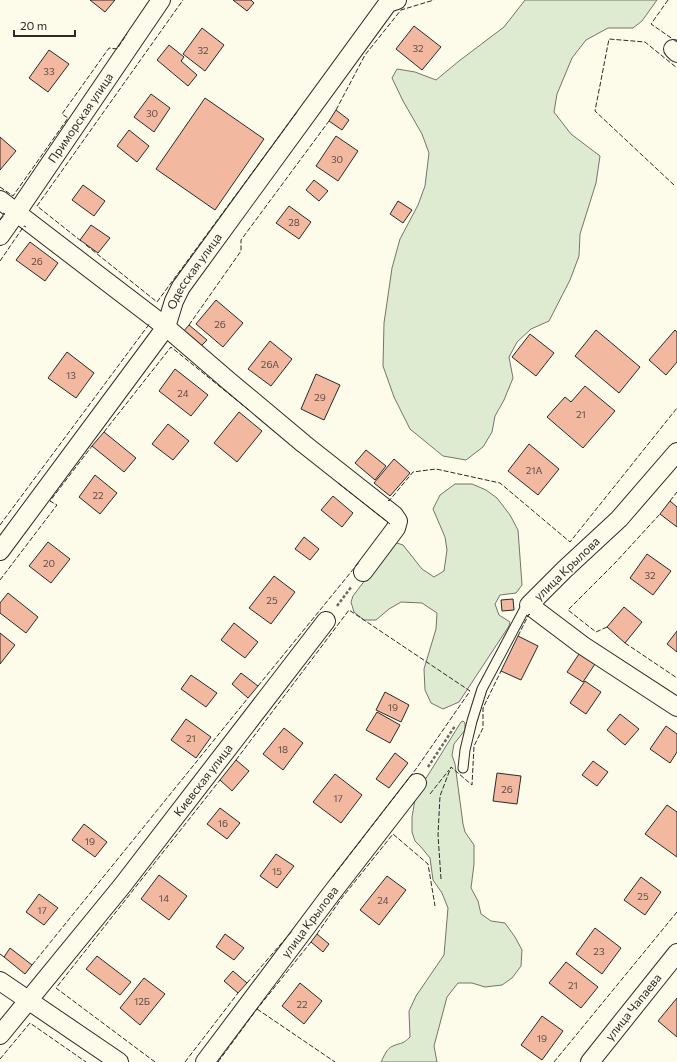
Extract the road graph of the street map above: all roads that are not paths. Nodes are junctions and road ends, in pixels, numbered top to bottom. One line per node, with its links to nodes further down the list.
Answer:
1 (161, 0): 4 (street, Приморская улица)
2 (397, 0): 6 (street, Одесская улица)
3 (0, 200): 4 (street)
4 (17, 212): 5 (street, Приморская улица); 6 (street)
5 (0, 236)
6 (166, 327): 8 (street, Одесская улица); 9 (street)
7 (677, 452): 10 (street, улица Крылова)
8 (0, 551)
9 (363, 572)
10 (529, 605): 12 (street, улица Крылова); 13 (lane)
11 (326, 621): 17 (street, Киевская улица)
12 (677, 707)
13 (463, 768)
14 (418, 783): 20 (street, улица Крылова)
15 (677, 953): 21 (street, улица Чапаева)
16 (0, 981): 17 (street)
17 (28, 1000): 18 (street, Киевская улица); 19 (street)
18 (0, 1035)
19 (119, 1062)
20 (205, 1062)
21 (590, 1062)

